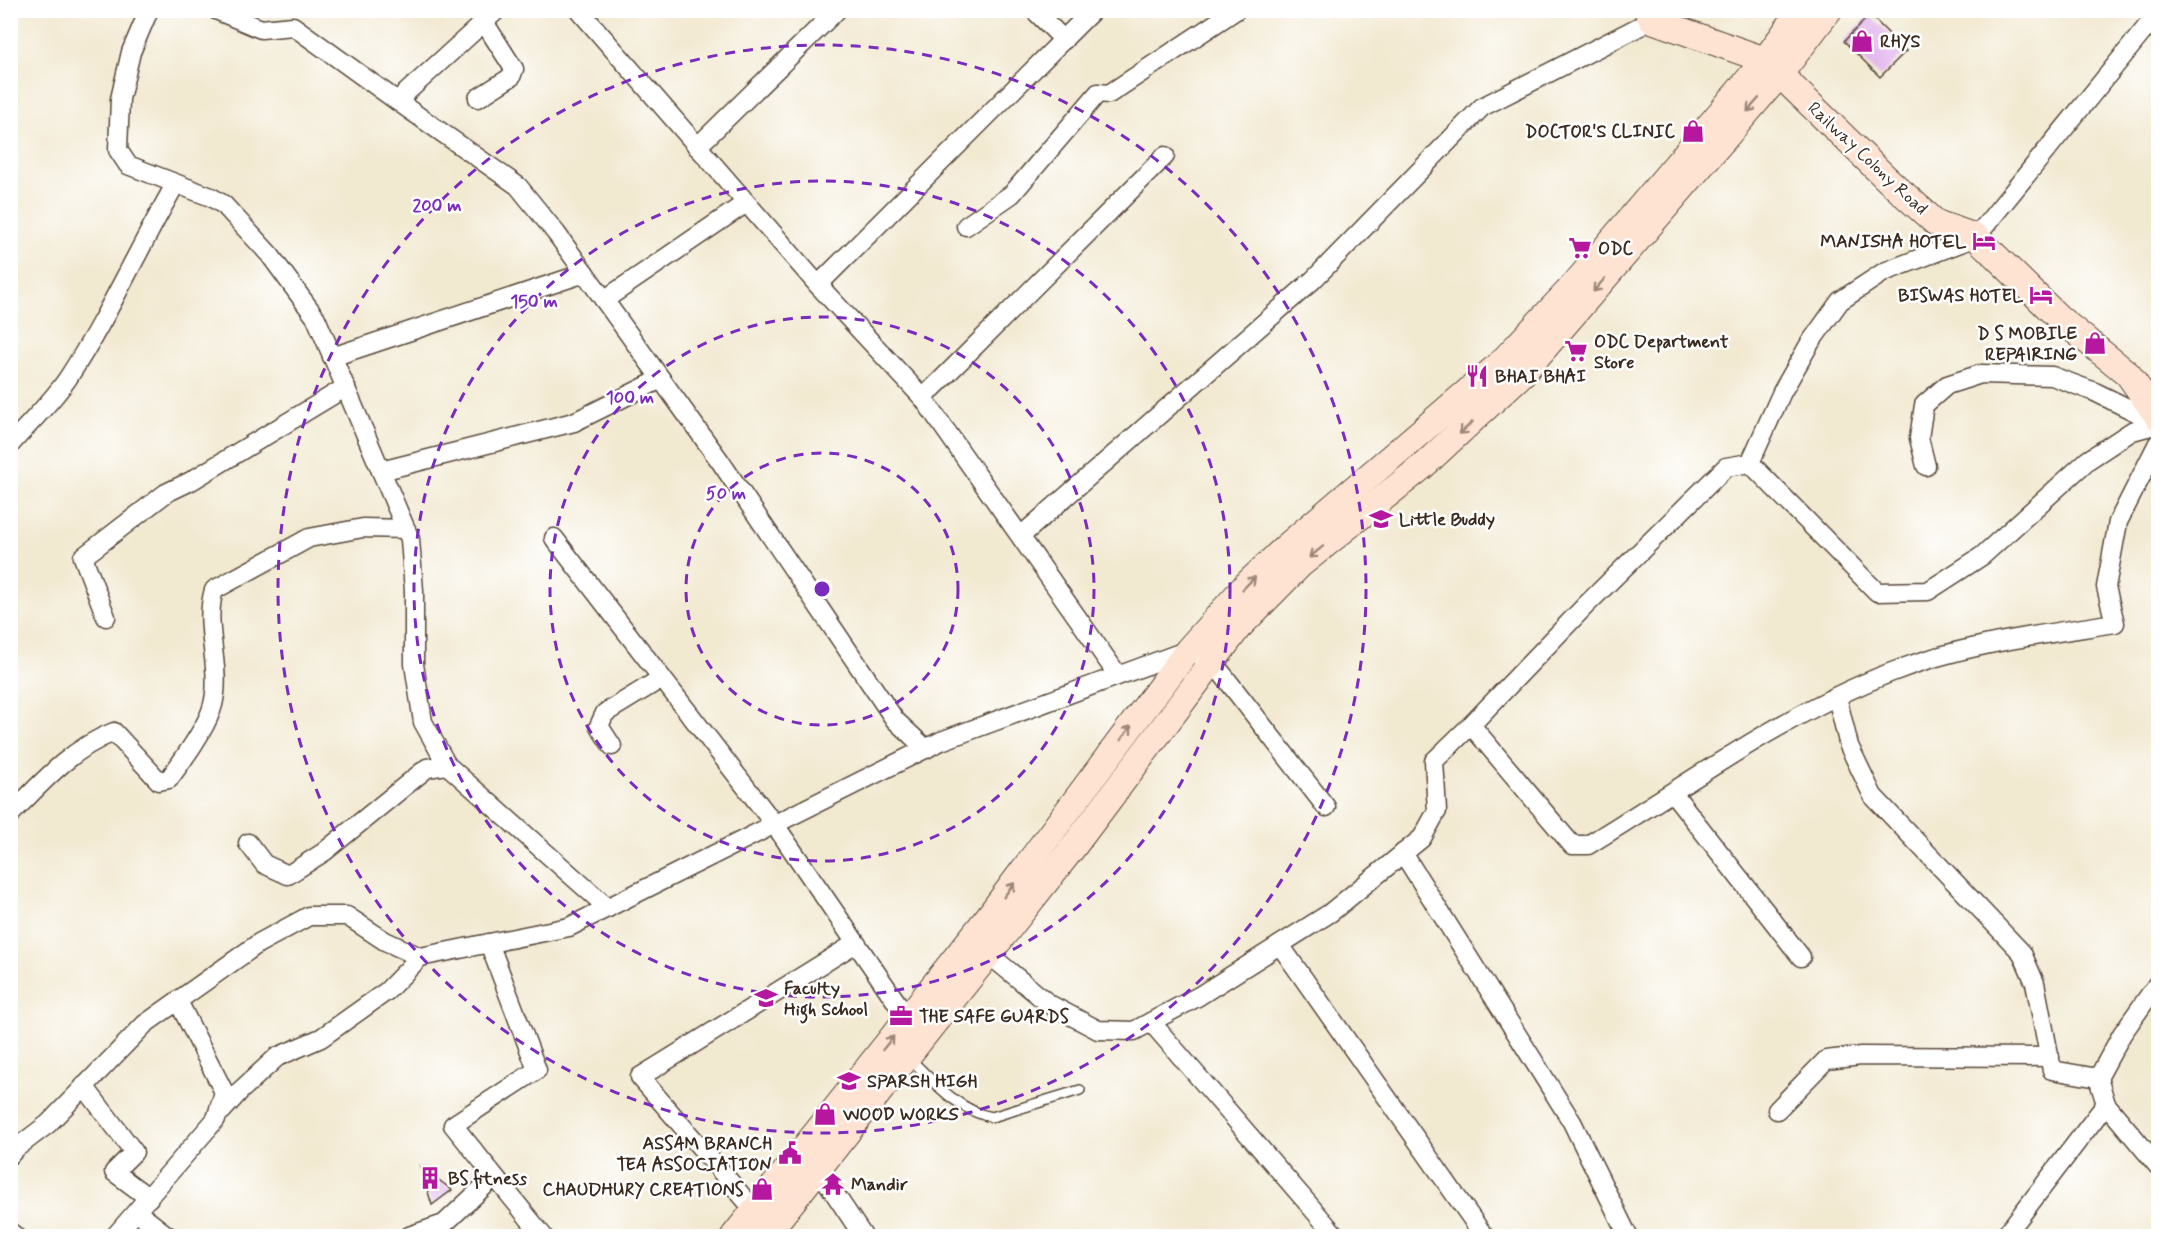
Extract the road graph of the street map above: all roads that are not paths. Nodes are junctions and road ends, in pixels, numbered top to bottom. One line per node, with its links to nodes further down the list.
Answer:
1 (149, 10): 19 (street)
2 (216, 10): 16 (street)
3 (579, 10): 17 (street)
4 (837, 10): 17 (street)
5 (1034, 10): 13 (street)
6 (1093, 10): 13 (street)
7 (1236, 10): 21 (street)
8 (1801, 10): 14 (main road)
9 (1829, 10): 14 (main road)
10 (2158, 13): 22 (street)
11 (1649, 15): 14 (main road); 38 (street)
12 (491, 16): 15 (street); 16 (street)
13 (1064, 40): 24 (street)
14 (1773, 67): 22 (main road, Railway Colony Road); 41 (main road, one-way to 14); 42 (main road, one-way to 42)
15 (478, 98)
16 (397, 100): 23 (street)
17 (697, 147): 20 (street)
18 (1165, 156): 29 (street)
19 (175, 184): 26 (street); 33 (street)
20 (746, 203): 24 (street); 25 (street)
21 (966, 226)
22 (1976, 237): 30 (main road, Railway Colony Road); 34 (street)
23 (585, 273): 25 (street); 26 (street)
24 (818, 285): 29 (street)
25 (604, 300): 27 (street)
26 (332, 357): 28 (street)
27 (661, 379): 36 (street); 48 (street)
28 (346, 387): 36 (street); 40 (street)
29 (923, 398): 38 (street)
30 (2158, 417)
31 (2158, 424): 34 (street); 35 (street)
32 (2158, 442): 45 (street)
33 (10, 445)
34 (1750, 463): 46 (street)
35 (1926, 466)
36 (381, 471): 37 (street)
37 (406, 529): 49 (street); 52 (street)
38 (1022, 535): 43 (street)
39 (554, 538): 44 (street)
40 (106, 617)
41 (1188, 650): 42 (street); 43 (street); 60 (main road, one-way to 41)
42 (1213, 662): 51 (street); 60 (main road)
43 (1117, 674): 48 (street)
44 (662, 678): 47 (street); 53 (street)
45 (1837, 697): 50 (street); 68 (street)
46 (1471, 725): 50 (street); 55 (street)
47 (612, 746)
48 (926, 749): 53 (street)
49 (447, 765): 54 (street); 56 (street)
50 (1673, 793): 62 (street)
51 (1326, 807)
52 (10, 815)
53 (775, 825): 56 (street); 58 (street)
54 (248, 843)
55 (1403, 853): 59 (street); 93 (street)
56 (608, 908): 57 (street)
57 (489, 943): 61 (street); 78 (street)
58 (856, 943): 65 (street); 80 (street)
59 (1280, 945): 66 (street); 92 (street)
60 (979, 947): 65 (main road); 66 (street); 67 (main road)
61 (420, 957): 64 (street); 74 (street)
62 (1801, 957)
63 (2158, 982): 69 (street)
64 (178, 1001): 70 (street); 74 (street)
65 (908, 1018): 80 (main road, one-way to 65)
66 (1151, 1022): 91 (street)
67 (908, 1056): 71 (lane); 77 (main road)
68 (2050, 1057): 69 (street); 73 (street)
69 (2098, 1078): 72 (street)
70 (84, 1086): 75 (street); 79 (street)
71 (1080, 1090)
72 (2106, 1104): 76 (street); 94 (street)
73 (1777, 1110)
74 (216, 1119): 79 (street)
75 (11, 1154)
76 (2158, 1166)
77 (819, 1170): 89 (main road); 90 (street)
78 (493, 1178): 86 (street); 87 (street)
79 (149, 1198): 81 (street)
80 (755, 1210): 88 (main road)
81 (137, 1212): 84 (street); 85 (street)
82 (10, 1232): 83 (street)
83 (15, 1236)
84 (114, 1236)
85 (168, 1236)
86 (409, 1236)
87 (543, 1236)
88 (734, 1236)
89 (765, 1236)
90 (863, 1236)
91 (1336, 1236)
92 (1484, 1236)
93 (1628, 1236)
94 (2005, 1236)

